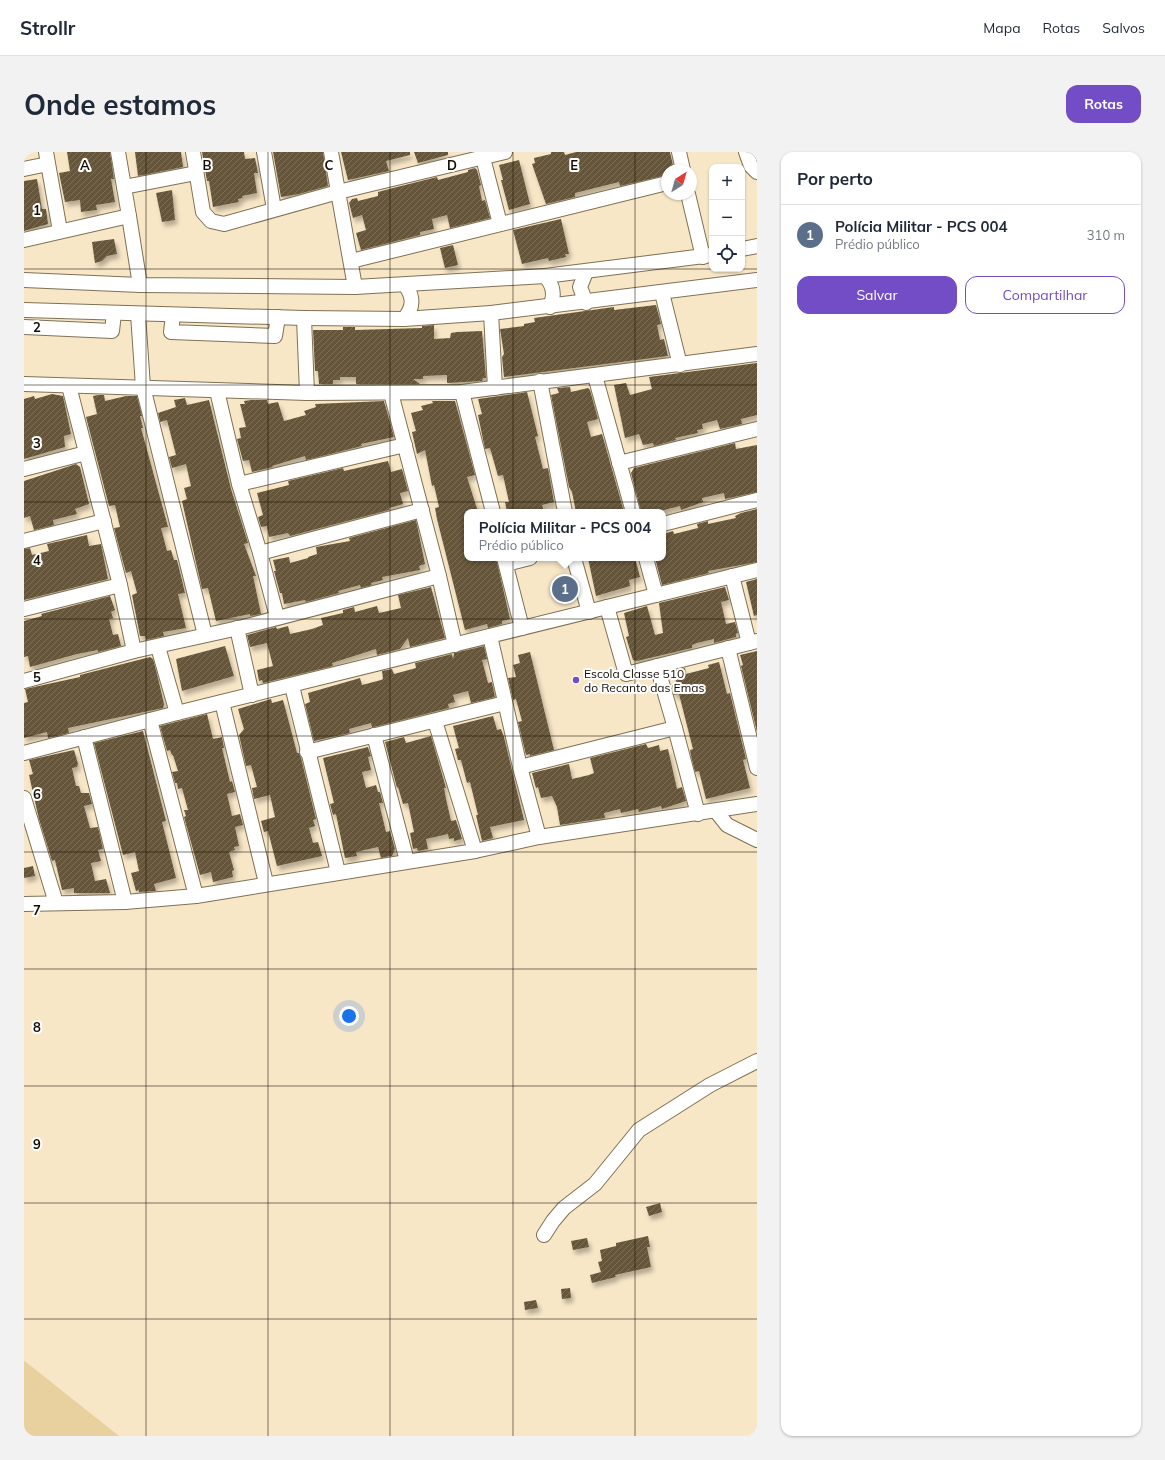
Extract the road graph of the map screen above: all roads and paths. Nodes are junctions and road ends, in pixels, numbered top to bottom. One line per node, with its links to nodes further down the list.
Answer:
1 (118, 152): 15 (street)
2 (193, 152): 13 (street)
3 (264, 152): 18 (street)
4 (331, 152): 16 (street)
5 (505, 152): 9 (street)
6 (679, 152): 10 (street)
7 (746, 152): 12 (street)
8 (47, 158): 11 (street); 21 (street)
9 (483, 158): 16 (street); 20 (street)
10 (682, 164)
11 (24, 169)
12 (757, 172)
13 (196, 173): 15 (street); 18 (street)
14 (661, 184): 20 (street)
15 (124, 187): 19 (street)
16 (338, 192): 18 (street); 26 (street)
17 (690, 200): 25 (street)
18 (274, 209)
19 (129, 216): 21 (street); 31 (street)
20 (500, 224): 26 (street)
21 (60, 230): 22 (street)
22 (24, 240)
23 (757, 246): 24 (street)
24 (745, 248)
25 (707, 256): 27 (street)
26 (351, 261): 33 (street)
27 (586, 272): 28 (street); 35 (street)
28 (545, 276): 32 (street); 36 (street)
29 (24, 280): 31 (street)
30 (757, 280): 34 (street)
31 (140, 285): 33 (street)
32 (405, 285): 33 (street); 42 (street)
33 (355, 287)
34 (662, 293): 35 (street); 45 (street)
35 (586, 303): 36 (street)
36 (550, 307): 38 (street)
37 (24, 310): 39 (street)
38 (492, 313): 42 (street); 51 (street)
39 (114, 314): 40 (street); 43 (street)
40 (138, 314): 41 (street); 50 (street)
41 (304, 318): 42 (street); 54 (street)
42 (404, 319)
43 (24, 327)
44 (757, 354): 45 (street)
45 (680, 365): 46 (street)
46 (595, 376): 47 (street); 59 (street)
47 (540, 381): 51 (street); 64 (street)
48 (24, 384): 49 (street)
49 (69, 386): 50 (street); 58 (street)
50 (143, 387): 52 (street); 85 (street)
51 (495, 388): 53 (street)
52 (217, 391): 54 (street); 61 (street)
53 (462, 392): 55 (street); 63 (street)
54 (307, 393): 55 (street)
55 (391, 393): 57 (street)
56 (757, 429): 59 (street)
57 (404, 445): 61 (street); 66 (street)
58 (86, 453): 60 (street); 67 (street)
59 (619, 463): 65 (street)
60 (24, 469)
61 (239, 484): 70 (street)
62 (757, 500): 68 (street)
63 (492, 509)
64 (564, 509)
65 (632, 509)
66 (422, 510): 70 (street); 75 (street)
67 (104, 521): 69 (street); 77 (street)
68 (666, 523)
69 (24, 541)
70 (260, 553): 82 (street)
71 (505, 561): 84 (street)
72 (575, 561): 81 (street)
73 (647, 561): 78 (street)
74 (757, 570): 76 (street)
75 (439, 576): 82 (street); 88 (street)
76 (732, 576): 78 (street); 87 (street)
77 (120, 585): 80 (street); 91 (street)
78 (656, 595): 79 (street)
79 (607, 607): 81 (street); 92 (street)
80 (24, 609)
81 (589, 612): 84 (street)
82 (276, 618): 83 (street)
83 (237, 628): 85 (street); 95 (street)
84 (522, 628): 86 (street)
85 (205, 635): 89 (street)
86 (490, 636): 88 (street); 97 (street)
87 (753, 642): 90 (street)
88 (455, 645): 94 (street)
89 (158, 647): 91 (street); 98 (street)
90 (728, 648): 92 (street); 107 (street)
91 (134, 651): 93 (street)
92 (658, 666): 101 (street)
93 (24, 681)
94 (292, 686): 95 (street); 104 (street)
95 (252, 695): 96 (street)
96 (222, 702): 98 (street); 117 (street)
97 (505, 703): 100 (street); 106 (street)
98 (177, 713): 99 (street)
99 (150, 720): 103 (street); 118 (street)
100 (435, 721): 102 (street); 114 (street)
101 (675, 728): 106 (street); 111 (street)
102 (374, 735): 104 (street); 115 (street)
103 (84, 737): 105 (street); 119 (street)
104 (307, 752): 116 (street)
105 (24, 753)
106 (520, 766): 112 (street)
107 (757, 768)
108 (24, 798): 120 (street)
109 (757, 804): 110 (street)
110 (716, 811): 111 (street); 113 (street)
111 (698, 814): 112 (street)
112 (539, 837): 114 (street)
113 (757, 840)
114 (475, 851): 115 (street)
115 (407, 861): 116 (street)
116 (338, 872): 117 (street)
117 (266, 884): 118 (street)
118 (196, 896): 119 (street)
119 (125, 902): 120 (street)
120 (56, 903): 121 (street)
121 (24, 904)
122 (757, 1061): 123 (street)
123 (544, 1235)

